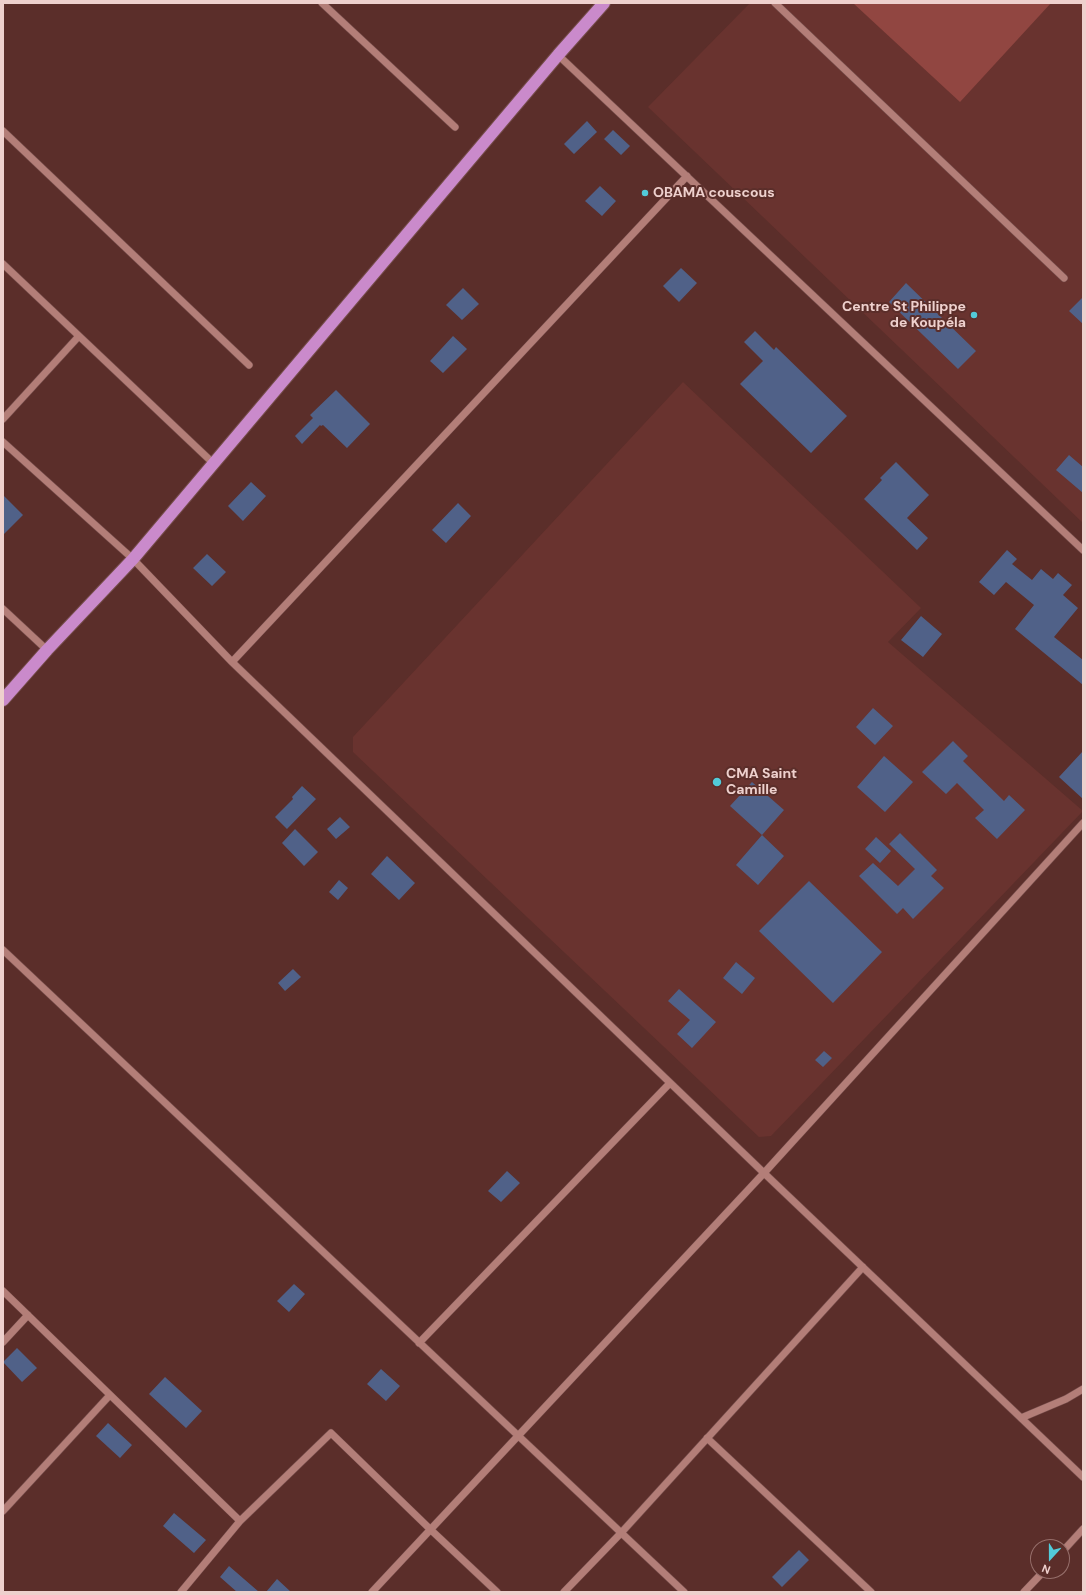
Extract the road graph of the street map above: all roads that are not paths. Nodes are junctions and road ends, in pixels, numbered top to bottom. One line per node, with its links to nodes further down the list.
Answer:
1 (322, 3): 5 (street)
2 (604, 3): 4 (highway)
3 (775, 3): 9 (street)
4 (558, 55): 7 (street); 14 (highway)
5 (455, 127)
6 (3, 131): 11 (street)
7 (688, 176): 15 (street); 19 (street)
8 (3, 264): 10 (street)
9 (1064, 278)
10 (79, 336): 12 (street); 14 (street)
11 (249, 365)
12 (3, 419)
13 (3, 442): 16 (street)
14 (213, 463): 16 (highway)
15 (1083, 550)
16 (133, 559): 18 (highway); 19 (street)
17 (3, 609): 18 (street)
18 (47, 650): 20 (highway)
19 (232, 662): 23 (street)
20 (3, 700)
21 (1083, 823): 24 (street)
22 (3, 950): 29 (street)
23 (670, 1083): 24 (street); 29 (street)
24 (764, 1173): 25 (street); 33 (street)
25 (863, 1267): 32 (street); 34 (street)
26 (3, 1291): 27 (street)
27 (28, 1315): 28 (street); 31 (street)
28 (3, 1342)
29 (419, 1343): 33 (street)
30 (1083, 1389): 32 (street)
31 (110, 1395): 36 (street); 37 (street)
32 (1021, 1418): 35 (street)
33 (518, 1436): 39 (street); 40 (street)
34 (707, 1438): 40 (street); 48 (street)
35 (1083, 1476)
36 (3, 1511)
37 (240, 1521): 39 (street); 43 (street)
38 (1083, 1529): 41 (street)
39 (431, 1530): 44 (street); 45 (street)
40 (621, 1533): 46 (street); 47 (street)
41 (1070, 1543)
42 (1036, 1579): 49 (street)
43 (181, 1592)
44 (372, 1592)
45 (497, 1592)
46 (564, 1592)
47 (684, 1592)
48 (871, 1592)
49 (1024, 1592)

